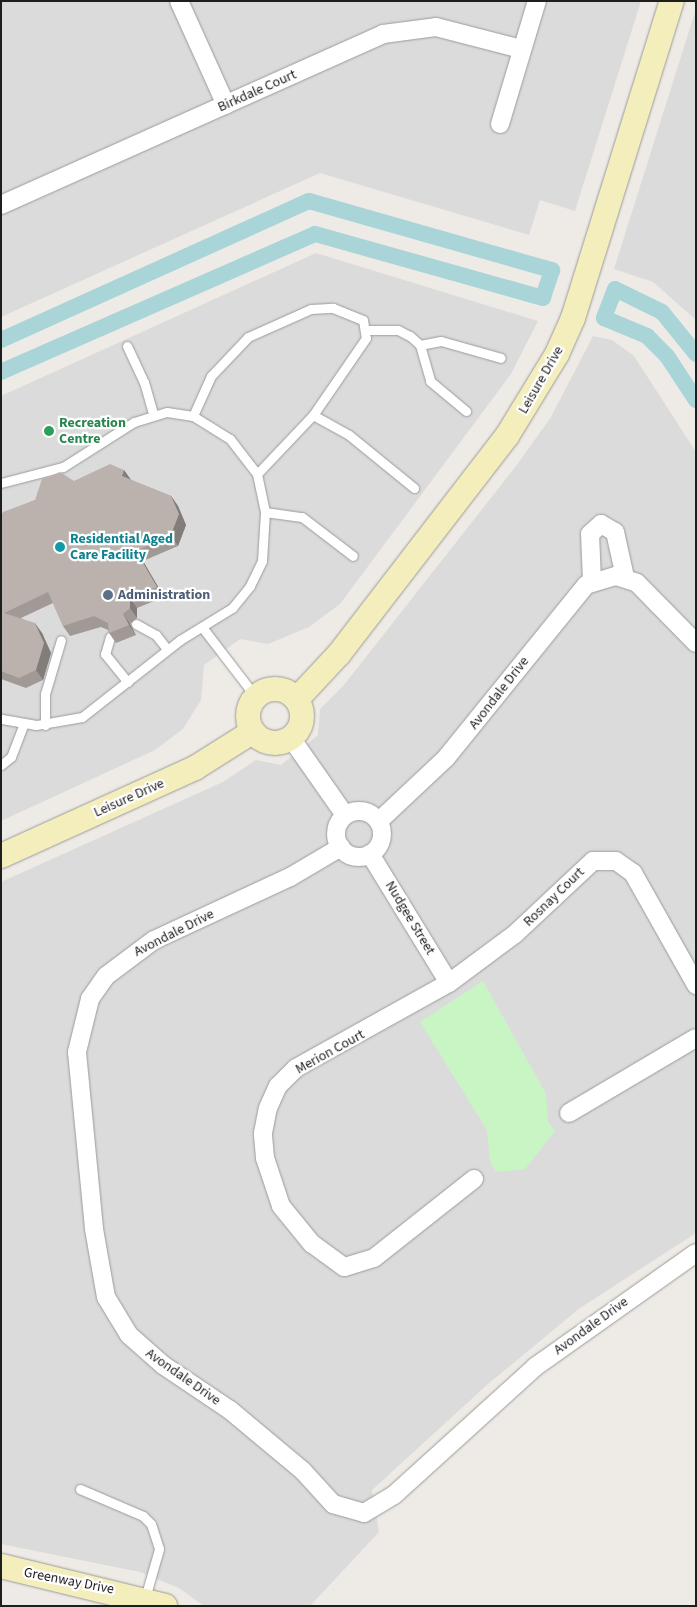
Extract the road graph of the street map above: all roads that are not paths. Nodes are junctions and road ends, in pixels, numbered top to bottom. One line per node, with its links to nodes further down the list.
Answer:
1 (179, 1): 5 (street)
2 (537, 1): 4 (street)
3 (672, 1): 33 (street, Leisure Drive)
4 (521, 49): 5 (street, Birkdale Court); 6 (street)
5 (226, 105): 7 (street, Birkdale Court)
6 (500, 124)
7 (1, 206)
8 (368, 330): 9 (lane); 14 (lane); 15 (lane)
9 (420, 345): 11 (lane); 12 (lane)
10 (127, 346): 13 (lane)
11 (501, 358)
12 (466, 411)
13 (153, 414): 15 (lane); 17 (lane)
14 (313, 415): 16 (lane); 18 (lane)
15 (194, 416): 16 (lane)
16 (257, 474): 19 (lane)
17 (1, 483)
18 (414, 488)
19 (266, 512): 21 (lane); 26 (lane)
20 (619, 551): 22 (street); 22 (street); 23 (street)
21 (353, 556)
22 (590, 556): 24 (street)
23 (625, 577): 24 (street); 29 (street)
24 (592, 582): 41 (street, Avondale Drive)
25 (136, 624): 30 (lane)
26 (202, 628): 30 (lane); 32 (lane)
27 (110, 637): 31 (lane)
28 (61, 640): 36 (lane)
29 (696, 643)
30 (167, 650): 31 (lane)
31 (128, 682): 36 (lane)
32 (255, 696): 33 (street); 37 (street)
33 (297, 699): 38 (street)
34 (1, 719): 35 (lane)
35 (23, 725): 36 (lane); 39 (lane)
36 (45, 725)
37 (252, 732): 38 (street); 44 (street, Leisure Drive)
38 (291, 738): 40 (street)
39 (1, 765)
40 (346, 815): 41 (street); 42 (street)
41 (379, 821): 43 (street)
42 (341, 848): 43 (street); 50 (street, Avondale Drive)
43 (370, 854): 45 (street, Nudgee Street)
44 (1, 856)
45 (449, 983): 46 (street, Rosnay Court); 49 (street, Merion Court)
46 (696, 985)
47 (696, 1038): 48 (street)
48 (569, 1113)
49 (474, 1179)
50 (696, 1254)
51 (80, 1489): 53 (lane)
52 (1, 1566): 53 (street, Greenway Drive)
53 (155, 1602)

